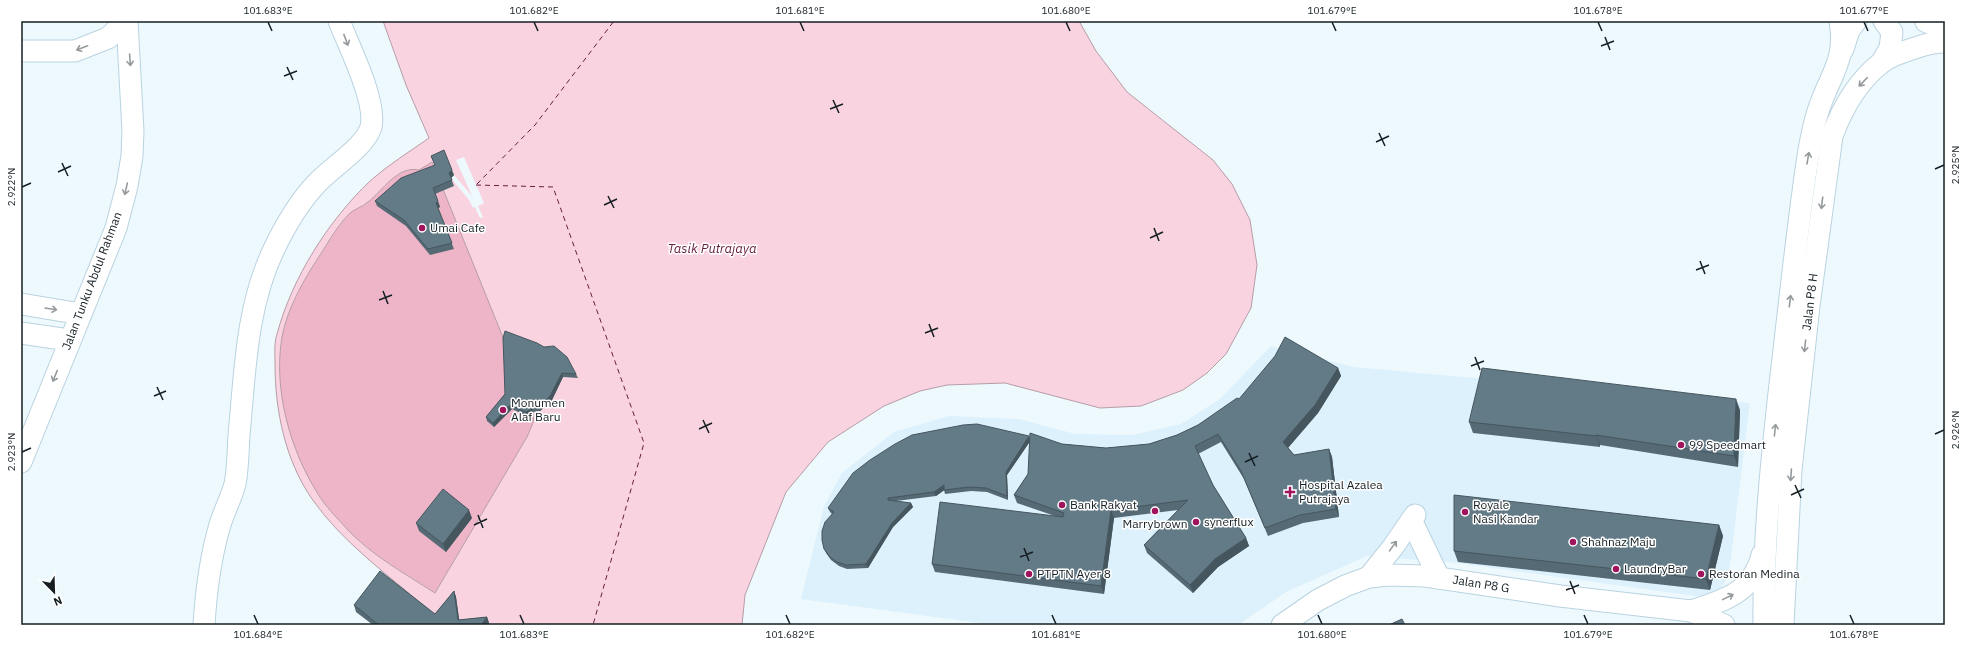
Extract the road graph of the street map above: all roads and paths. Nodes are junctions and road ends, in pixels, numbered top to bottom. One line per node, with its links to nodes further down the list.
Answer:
1 (127, 21): 9 (street, one-way to 9); 13 (street, Jalan Tunku Abdul Rahman, one-way to 13)
2 (339, 21): 21 (street, one-way to 21)
3 (1840, 21): 10 (street, Jalan P8 H)
4 (1856, 21): 10 (street)
5 (1884, 21): 11 (street)
6 (1926, 21): 7 (main road)
7 (1945, 29)
8 (1945, 42): 11 (street, Jalan P8 H)
9 (21, 51)
10 (1841, 53): 17 (street, Jalan P8 H, one-way to 10)
11 (1882, 62): 25 (street, Jalan P8 H, one-way to 25)
12 (21, 304): 13 (street, one-way to 13)
13 (81, 314): 15 (street, Jalan Tunku Abdul Rahman)
14 (21, 333): 15 (street)
15 (69, 340): 16 (street, Jalan Tunku Abdul Rahman, one-way to 16)
16 (21, 462)
17 (1766, 539): 20 (street, Jalan P8 G, one-way to 17); 24 (street, Jalan P8 H)
18 (1369, 577): 19 (street, Jalan P8 G); 19 (street, one-way to 19); 22 (street, Jalan P8 G)
19 (1439, 578): 20 (street, Jalan P8 G)
20 (1692, 611): 23 (street, Jalan P8 G)
21 (204, 625)
22 (1282, 625)
23 (1724, 625)
24 (1764, 625)
25 (1783, 625)

